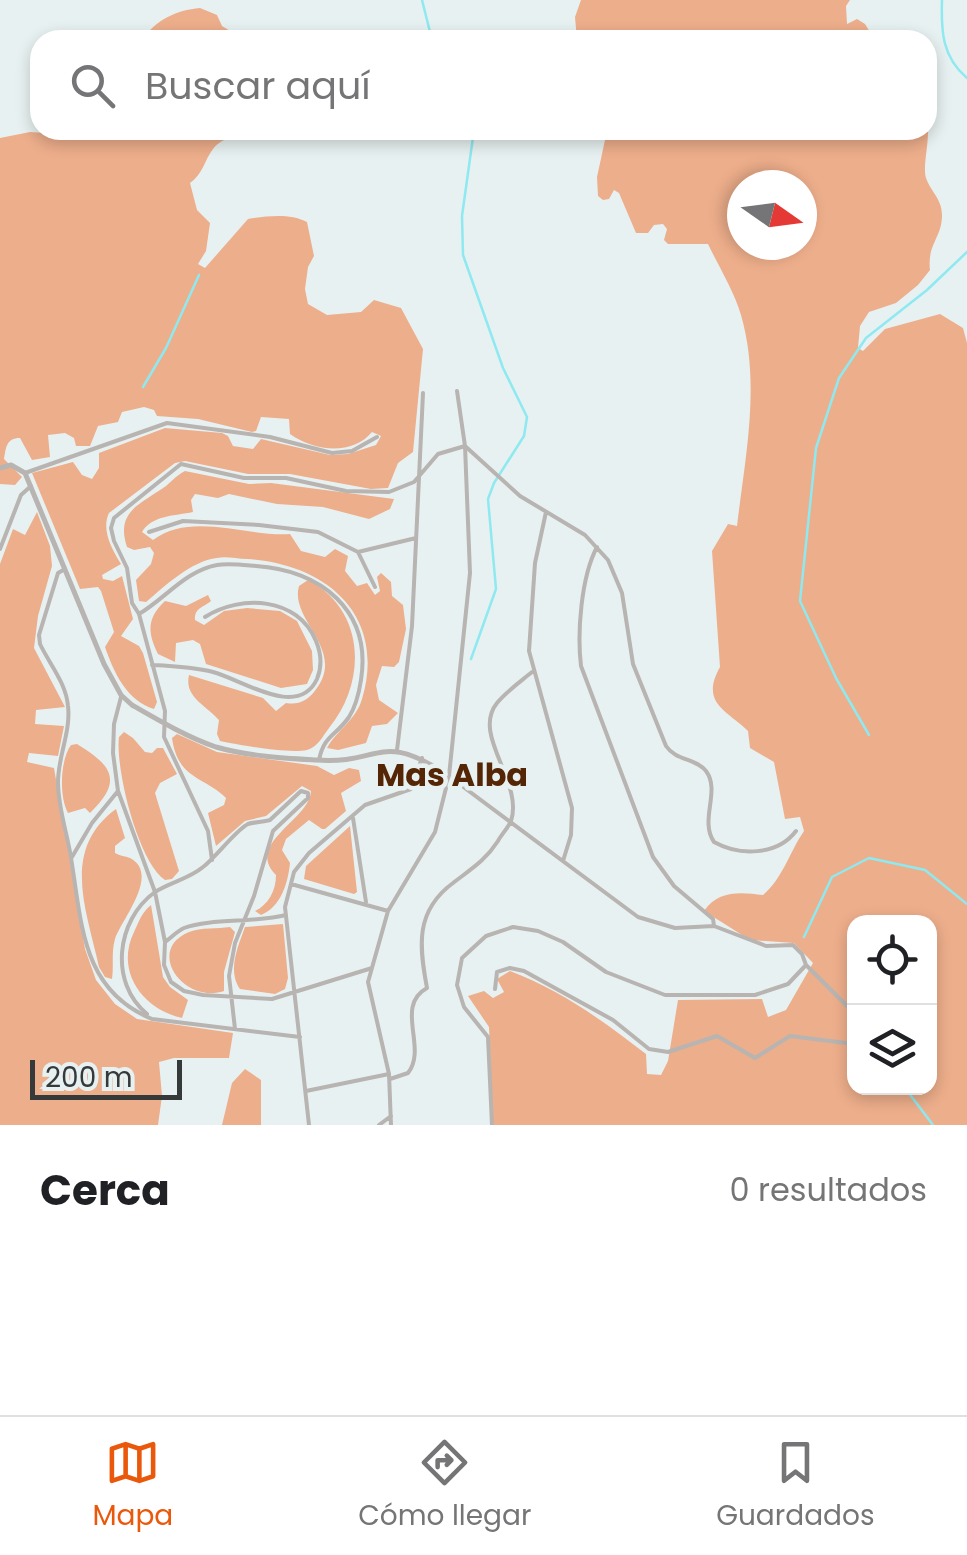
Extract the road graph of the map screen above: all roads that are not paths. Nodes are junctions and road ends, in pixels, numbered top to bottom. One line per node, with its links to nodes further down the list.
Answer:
1 (457, 391): 4 (street)
2 (424, 394): 7 (street)
3 (377, 437): 6 (street)
4 (465, 446): 7 (street); 9 (street); 26 (street)
5 (0, 468): 6 (street)
6 (25, 473): 8 (street)
7 (419, 476): 11 (street); 17 (street)
8 (31, 486): 13 (street); 15 (street)
9 (546, 512): 12 (street); 20 (street)
10 (150, 532): 14 (street)
11 (416, 538): 14 (street); 23 (street)
12 (596, 547): 32 (street); 42 (street)
13 (0, 549)
14 (358, 552): 16 (street)
15 (65, 569): 21 (street); 33 (street)
16 (375, 587)
17 (139, 614): 19 (street); 25 (street)
18 (205, 617): 19 (street)
19 (152, 665): 22 (street)
20 (532, 672): 30 (street); 35 (street)
21 (121, 696): 22 (street); 27 (street)
22 (165, 722): 25 (street); 34 (street)
23 (397, 750): 24 (street); 25 (street)
24 (422, 758): 26 (street); 28 (street)
25 (319, 760)
26 (449, 776): 30 (street); 39 (street)
27 (118, 792): 33 (street); 37 (street)
28 (352, 816): 36 (street); 38 (street)
29 (270, 820): 31 (street); 31 (street); 34 (street)
30 (510, 822): 35 (street); 54 (street)
31 (277, 826): 41 (street)
32 (796, 832)
33 (72, 858): 50 (street)
34 (212, 860): 37 (street)
35 (563, 861): 42 (street)
36 (290, 883): 38 (street); 40 (street)
37 (155, 892): 43 (street); 50 (street)
38 (366, 902): 39 (street)
39 (388, 911): 45 (street)
40 (286, 915): 41 (street); 47 (street)
41 (244, 920): 43 (street); 48 (street)
42 (714, 926): 44 (street)
43 (165, 942): 48 (street)
44 (806, 965): 49 (street); 60 (street)
45 (372, 968): 47 (street); 54 (street)
46 (495, 989): 53 (street)
47 (294, 992): 48 (street); 52 (street)
48 (230, 998): 51 (street)
49 (847, 1006)
50 (152, 1018): 51 (street)
51 (235, 1029): 52 (street)
52 (300, 1037): 55 (street)
53 (847, 1043)
54 (389, 1076): 55 (street); 56 (street)
55 (306, 1091): 57 (street)
56 (391, 1116): 58 (street); 59 (street)
57 (309, 1125)
58 (379, 1125)
59 (391, 1125)
60 (492, 1125)

